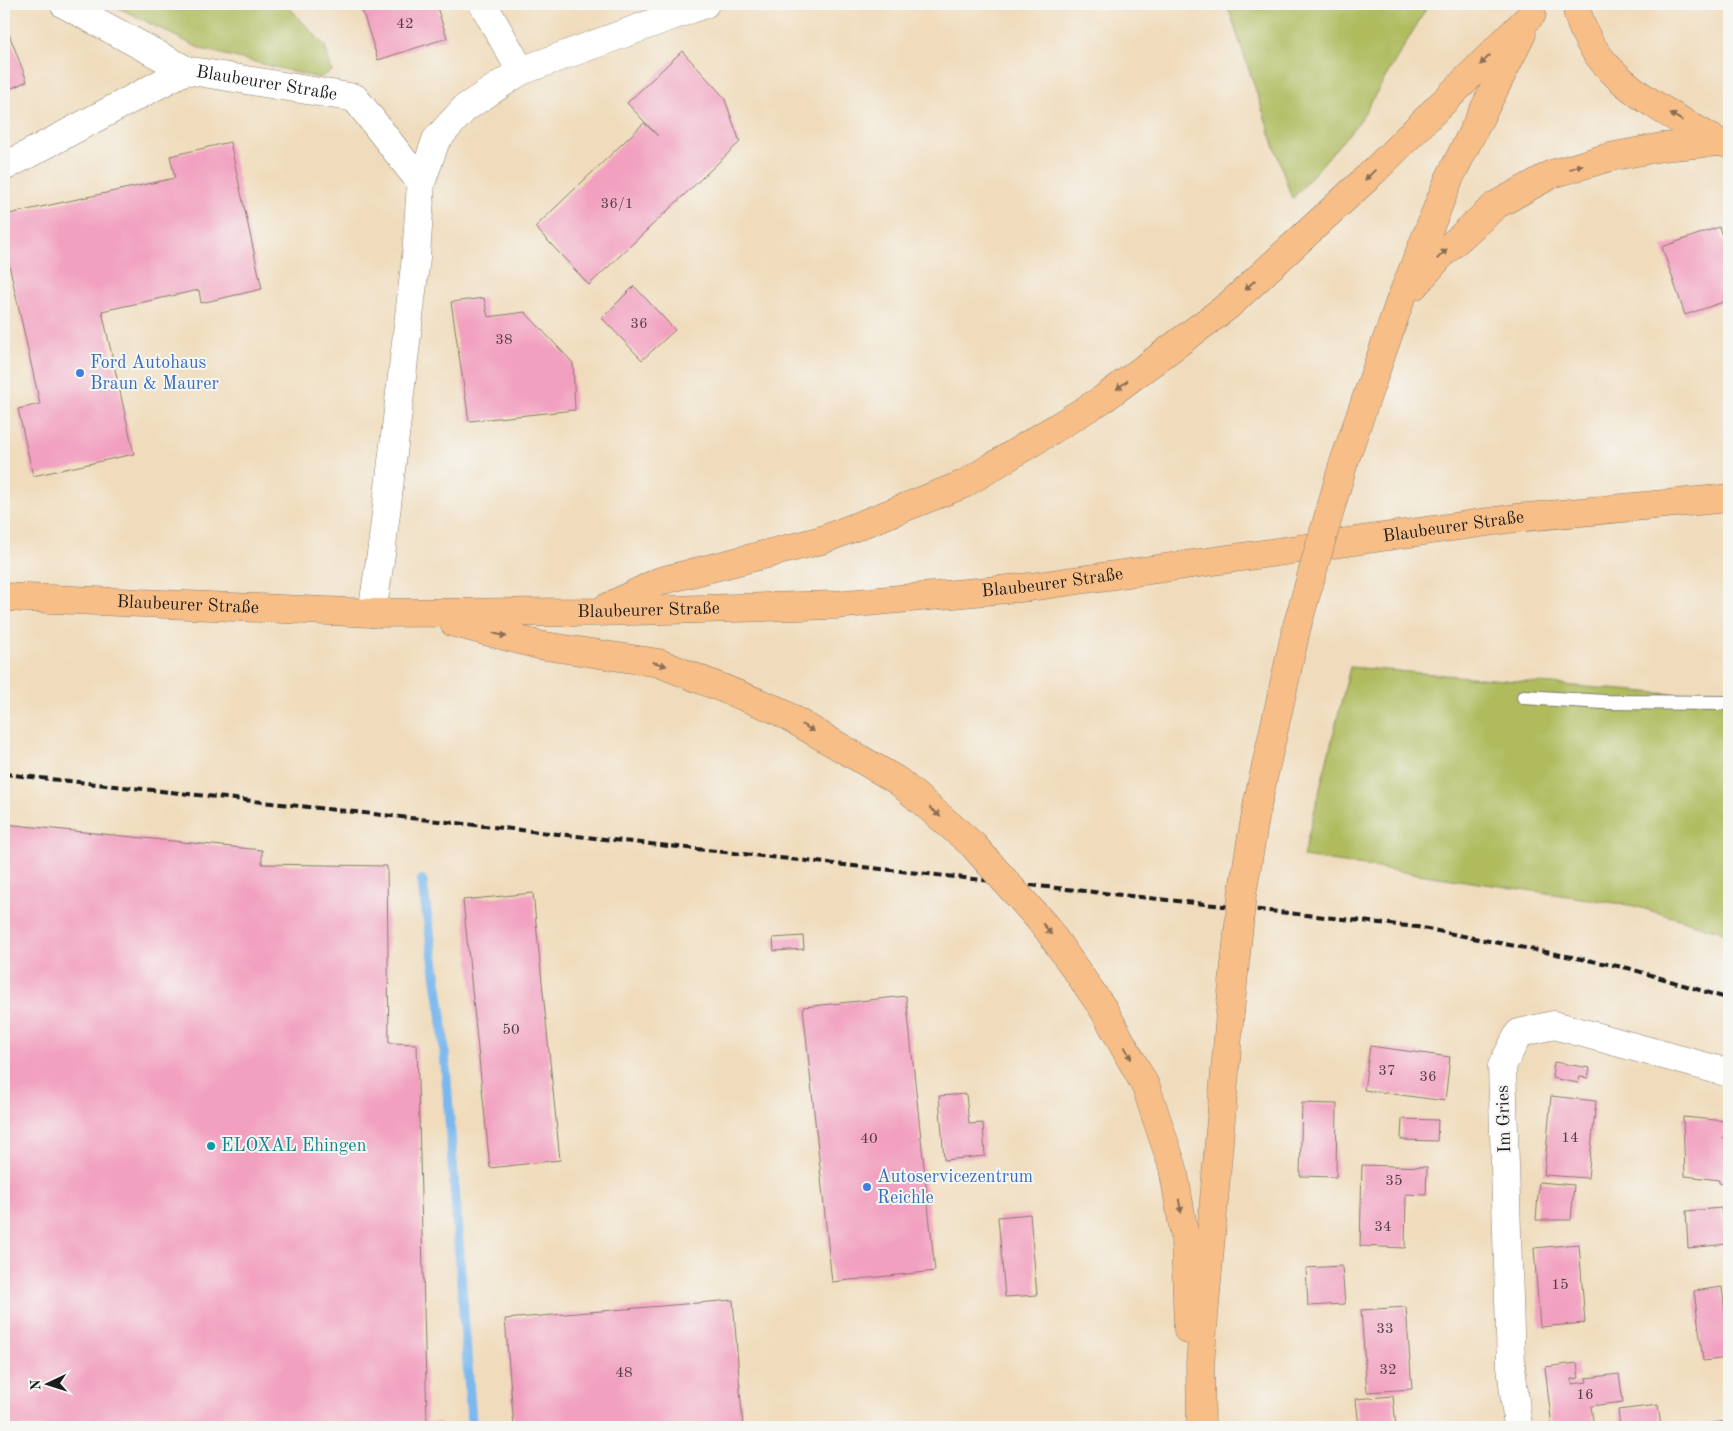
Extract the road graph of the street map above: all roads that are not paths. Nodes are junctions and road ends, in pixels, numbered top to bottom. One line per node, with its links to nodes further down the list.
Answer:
1 (64, 4): 6 (street)
2 (483, 4): 7 (street)
3 (705, 4): 7 (street)
4 (1576, 4): 8 (main road, one-way to 4)
5 (1535, 9): 11 (main road); 14 (main road, one-way to 14)
6 (186, 70): 9 (street, Blaubeurer Straße); 10 (street, Blaubeurer Straße)
7 (521, 71): 10 (street)
8 (1724, 143): 11 (main road, one-way to 8)
9 (4, 167)
10 (421, 183): 15 (street)
11 (1399, 304): 20 (main road, bridge)
12 (1729, 498): 14 (main road, Blaubeurer Straße)
13 (4, 597): 15 (main road, Blaubeurer Straße)
14 (598, 612): 16 (main road, Blaubeurer Straße)
15 (372, 614): 16 (main road, Blaubeurer Straße)
16 (419, 614): 20 (main road, one-way to 20, bridge)
17 (1524, 697): 18 (lane)
18 (1729, 703)
19 (1729, 1073): 22 (street, Im Gries)
20 (1200, 1364): 21 (main road)
21 (1200, 1427)
22 (1518, 1427)

